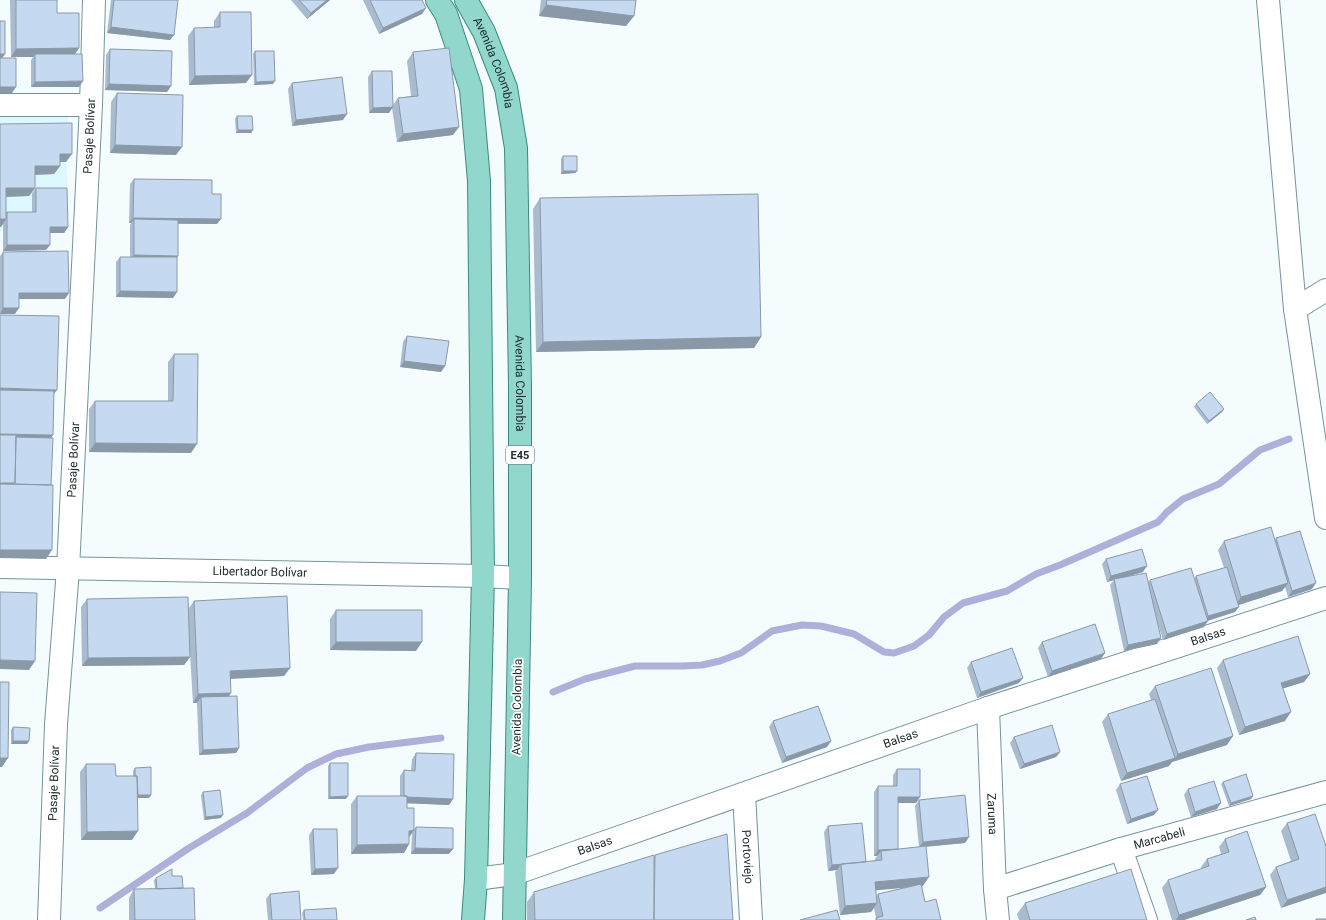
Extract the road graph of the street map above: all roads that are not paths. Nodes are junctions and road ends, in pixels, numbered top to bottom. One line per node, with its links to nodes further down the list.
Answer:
1 (94, 0): 6 (street, Pasaje Bolívar)
2 (437, 0): 13 (main road)
3 (466, 0): 14 (main road, Avenida Colombia / E45)
4 (1268, 0): 8 (street)
5 (0, 105): 6 (street)
6 (91, 105): 12 (street, Pasaje Bolívar)
7 (1326, 290): 8 (street)
8 (1295, 309): 9 (street)
9 (1321, 448): 10 (street)
10 (1326, 518)
11 (0, 567): 12 (street, Libertador Bolívar)
12 (68, 569): 13 (street, Libertador Bolívar); 23 (street, Pasaje Bolívar)
13 (484, 576): 14 (street, Libertador Bolívar); 21 (main road)
14 (520, 578): 20 (main road, Avenida Colombia / E45)
15 (1326, 598): 16 (street, Balsas)
16 (988, 708): 18 (street, Balsas); 22 (street, Zaruma)
17 (1326, 792): 19 (street, Marcabeli)
18 (744, 794): 20 (street, Balsas); 26 (street, Portoviejo)
19 (1121, 849): 22 (street, Marcabeli); 28 (street)
20 (514, 874): 21 (street, Balsas); 25 (main road, Avenida Colombia / E45)
21 (476, 879): 24 (main road)
22 (994, 889): 27 (street, Zaruma)
23 (49, 920)
24 (473, 920)
25 (514, 920)
26 (750, 920)
27 (998, 920)
28 (1146, 920)

